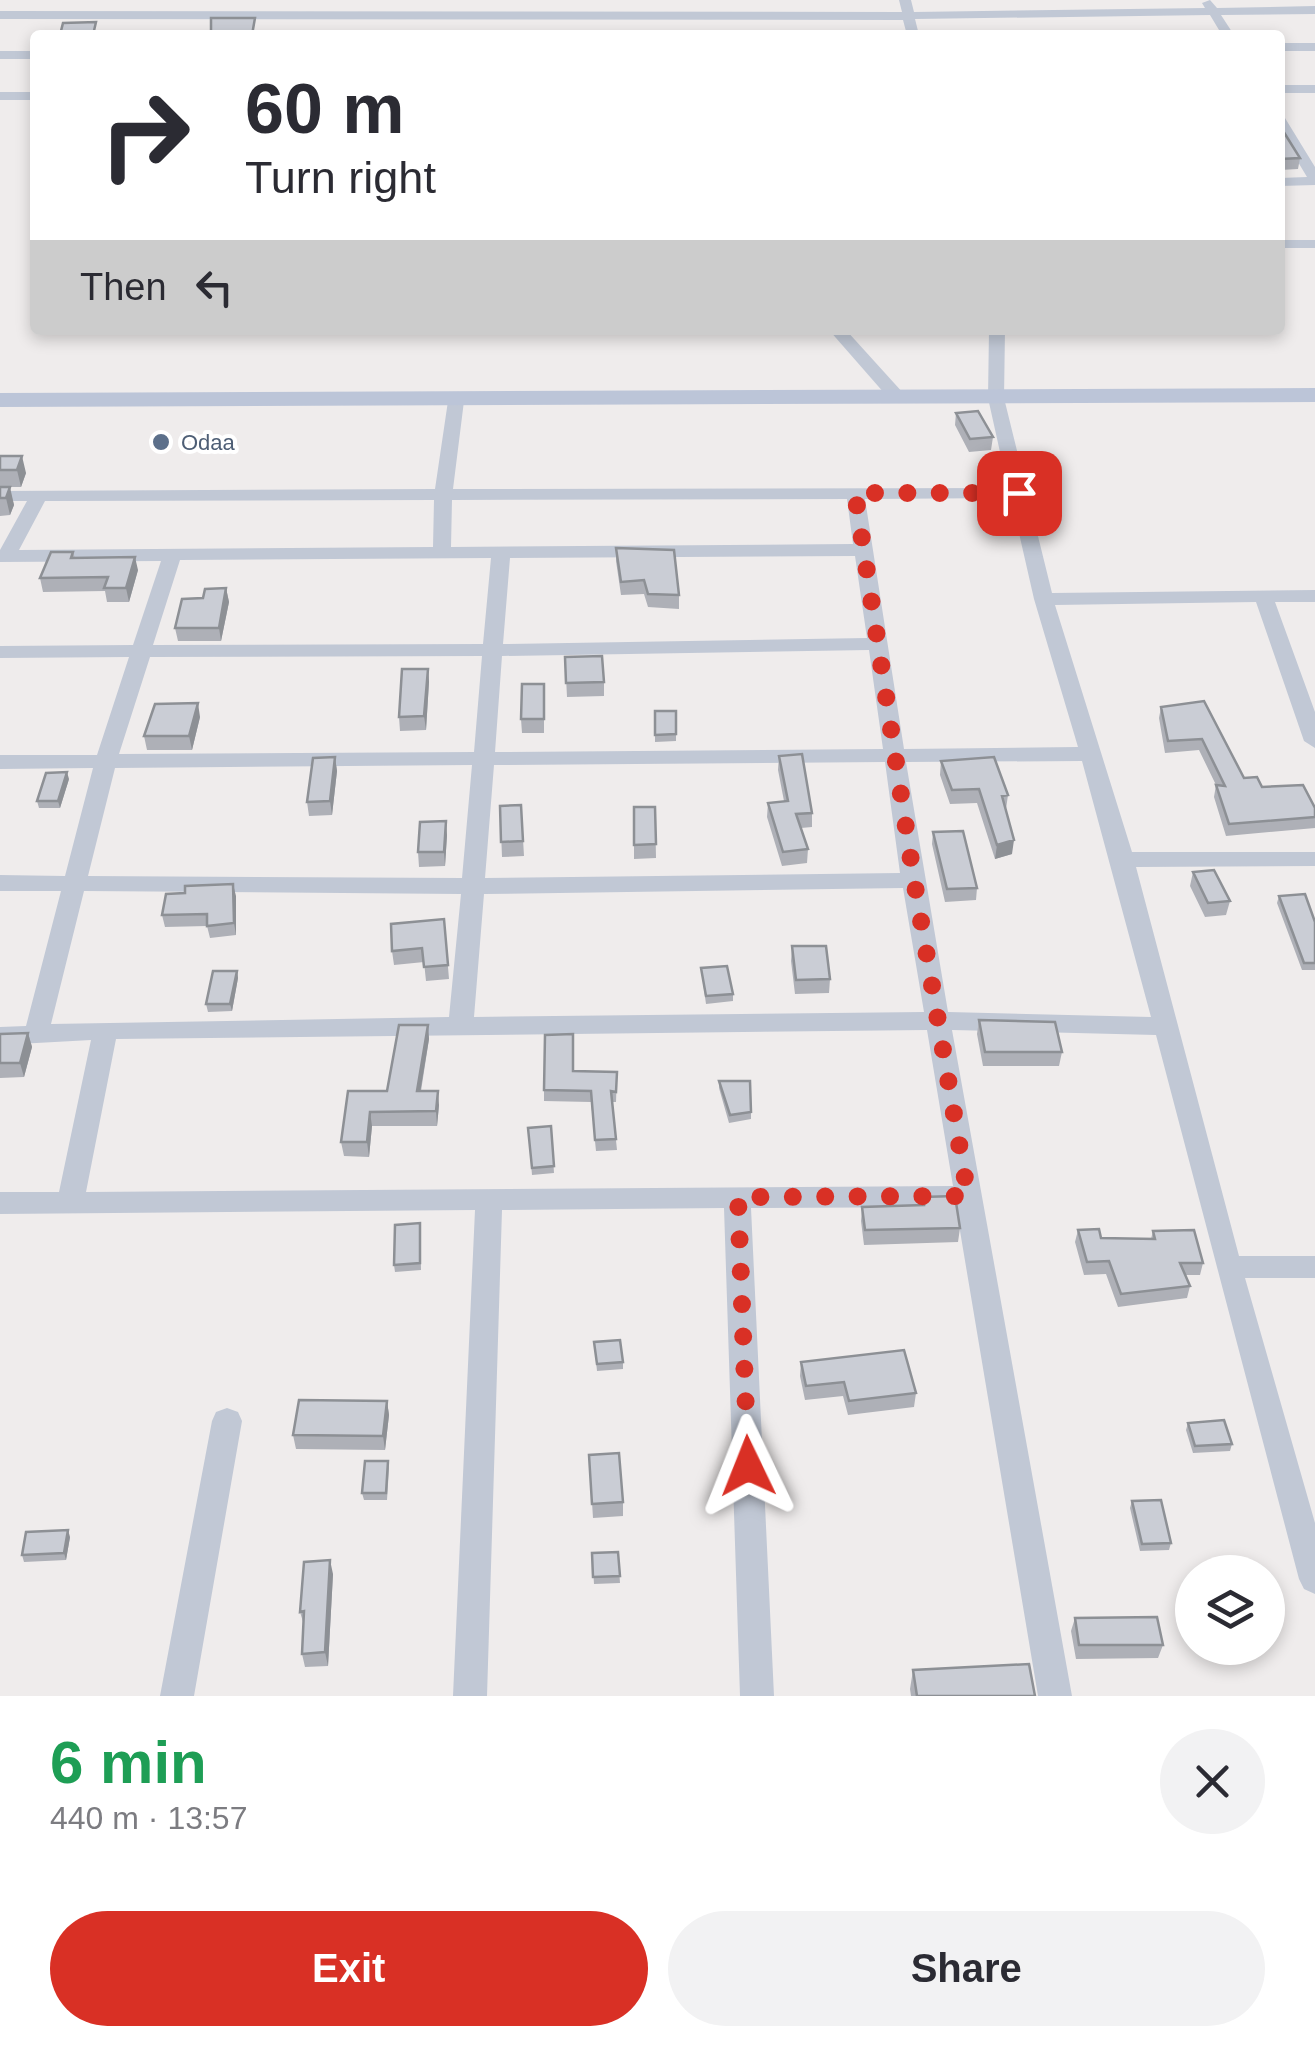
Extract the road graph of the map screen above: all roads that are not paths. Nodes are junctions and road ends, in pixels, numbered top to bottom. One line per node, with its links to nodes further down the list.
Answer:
1 (273, 0): 7 (street)
2 (502, 0): 8 (street)
3 (906, 0): 9 (street)
4 (1210, 5): 5 (street); 9 (street); 12 (street)
5 (1315, 10)
6 (0, 15): 7 (street)
7 (273, 15): 8 (street)
8 (522, 16): 9 (street); 10 (street)
9 (908, 16): 11 (street)
10 (535, 30)
11 (912, 30)
12 (1225, 30)
13 (1285, 47): 14 (street)
14 (1315, 47)
15 (0, 55): 16 (street)
16 (30, 55)
17 (1285, 88): 18 (street)
18 (1315, 88)
19 (0, 96): 20 (street)
20 (30, 96)
21 (1287, 130): 22 (street)
22 (1315, 180): 23 (street)
23 (1285, 182)
24 (1285, 244): 25 (street)
25 (1315, 244)
26 (841, 335): 29 (street)
27 (997, 335): 30 (street)
28 (1315, 395): 30 (main road)
29 (898, 398): 30 (main road); 32 (main road)
30 (996, 398): 34 (street)
31 (0, 400): 32 (main road)
32 (456, 401): 35 (street)
33 (855, 493): 34 (street); 35 (street); 38 (street)
34 (1019, 493): 45 (street)
35 (443, 494): 37 (street); 40 (street)
36 (0, 496): 37 (street)
37 (39, 496): 41 (street)
38 (863, 550): 39 (street); 46 (street)
39 (500, 554): 40 (street); 48 (street)
40 (442, 555): 42 (street)
41 (3, 556): 42 (street)
42 (172, 557): 47 (street)
43 (1262, 596): 44 (street); 45 (street); 50 (street)
44 (1315, 596)
45 (1044, 599): 52 (street)
46 (879, 644): 48 (street); 51 (street)
47 (139, 650): 48 (street); 49 (street); 54 (street)
48 (492, 650): 53 (street)
49 (0, 652)
50 (1313, 732)
51 (896, 754): 52 (street); 53 (street); 58 (street)
52 (1090, 754): 57 (street)
53 (484, 756): 54 (street); 61 (street)
54 (106, 761): 55 (street); 59 (street)
55 (0, 762)
56 (1315, 859): 57 (street)
57 (1123, 860): 64 (street)
58 (914, 880): 61 (street); 62 (street)
59 (72, 882): 60 (street); 61 (street); 67 (street)
60 (0, 883)
61 (473, 886): 63 (street)
62 (937, 1020): 63 (street); 64 (street); 68 (street)
63 (461, 1026): 65 (street)
64 (1165, 1026): 74 (street)
65 (106, 1033): 67 (street); 71 (street)
66 (0, 1036): 67 (street)
67 (36, 1036)
68 (968, 1196): 69 (street); 80 (street)
69 (738, 1197): 70 (street); 79 (street)
70 (489, 1199): 71 (street); 78 (street)
71 (70, 1202): 72 (street)
72 (0, 1203)
73 (1315, 1267): 74 (street)
74 (1228, 1268): 76 (street)
75 (227, 1421): 77 (street)
76 (1315, 1579)
77 (177, 1696)
78 (470, 1696)
79 (757, 1696)
80 (1056, 1696)

